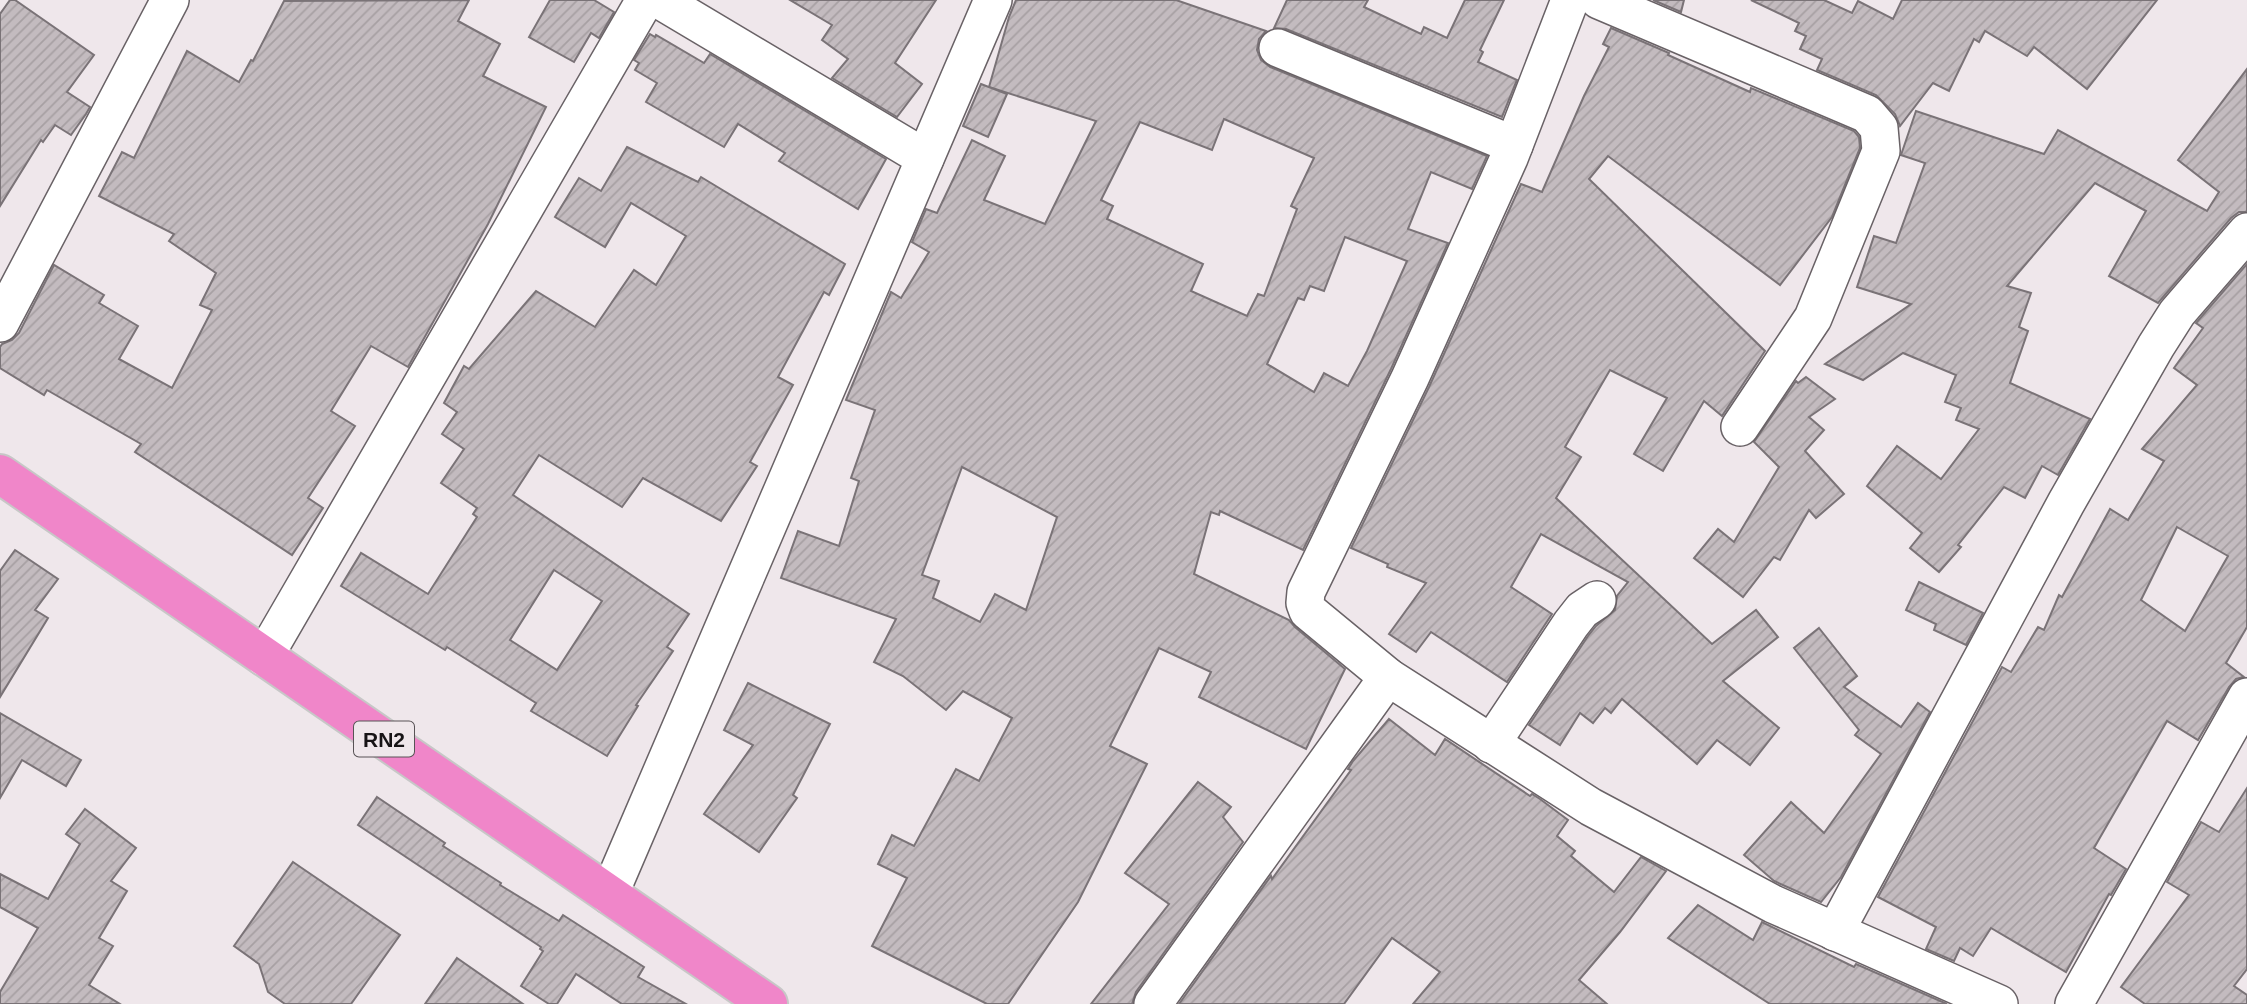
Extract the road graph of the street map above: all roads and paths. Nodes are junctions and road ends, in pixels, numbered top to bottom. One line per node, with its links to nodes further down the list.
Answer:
1 (170, 0): 11 (street)
2 (645, 0): 15 (street)
3 (660, 0): 9 (street)
4 (993, 0): 9 (street)
5 (1570, 0): 8 (street)
6 (1599, 0): 12 (street)
7 (1278, 48): 8 (street)
8 (1514, 145): 16 (street)
9 (925, 158): 19 (street)
10 (2247, 232): 20 (street)
11 (0, 323)
12 (1740, 427)
13 (0, 474): 15 (highway, RN2)
14 (1598, 600): 18 (street)
15 (264, 657): 19 (highway, RN2)
16 (1388, 677): 18 (street); 22 (street)
17 (2247, 697): 24 (street)
18 (1491, 744): 20 (street)
19 (609, 895): 21 (highway, RN2)
20 (1835, 932): 23 (street)
21 (768, 1004)
22 (1153, 1004)
23 (1999, 1004)
24 (2074, 1004)

